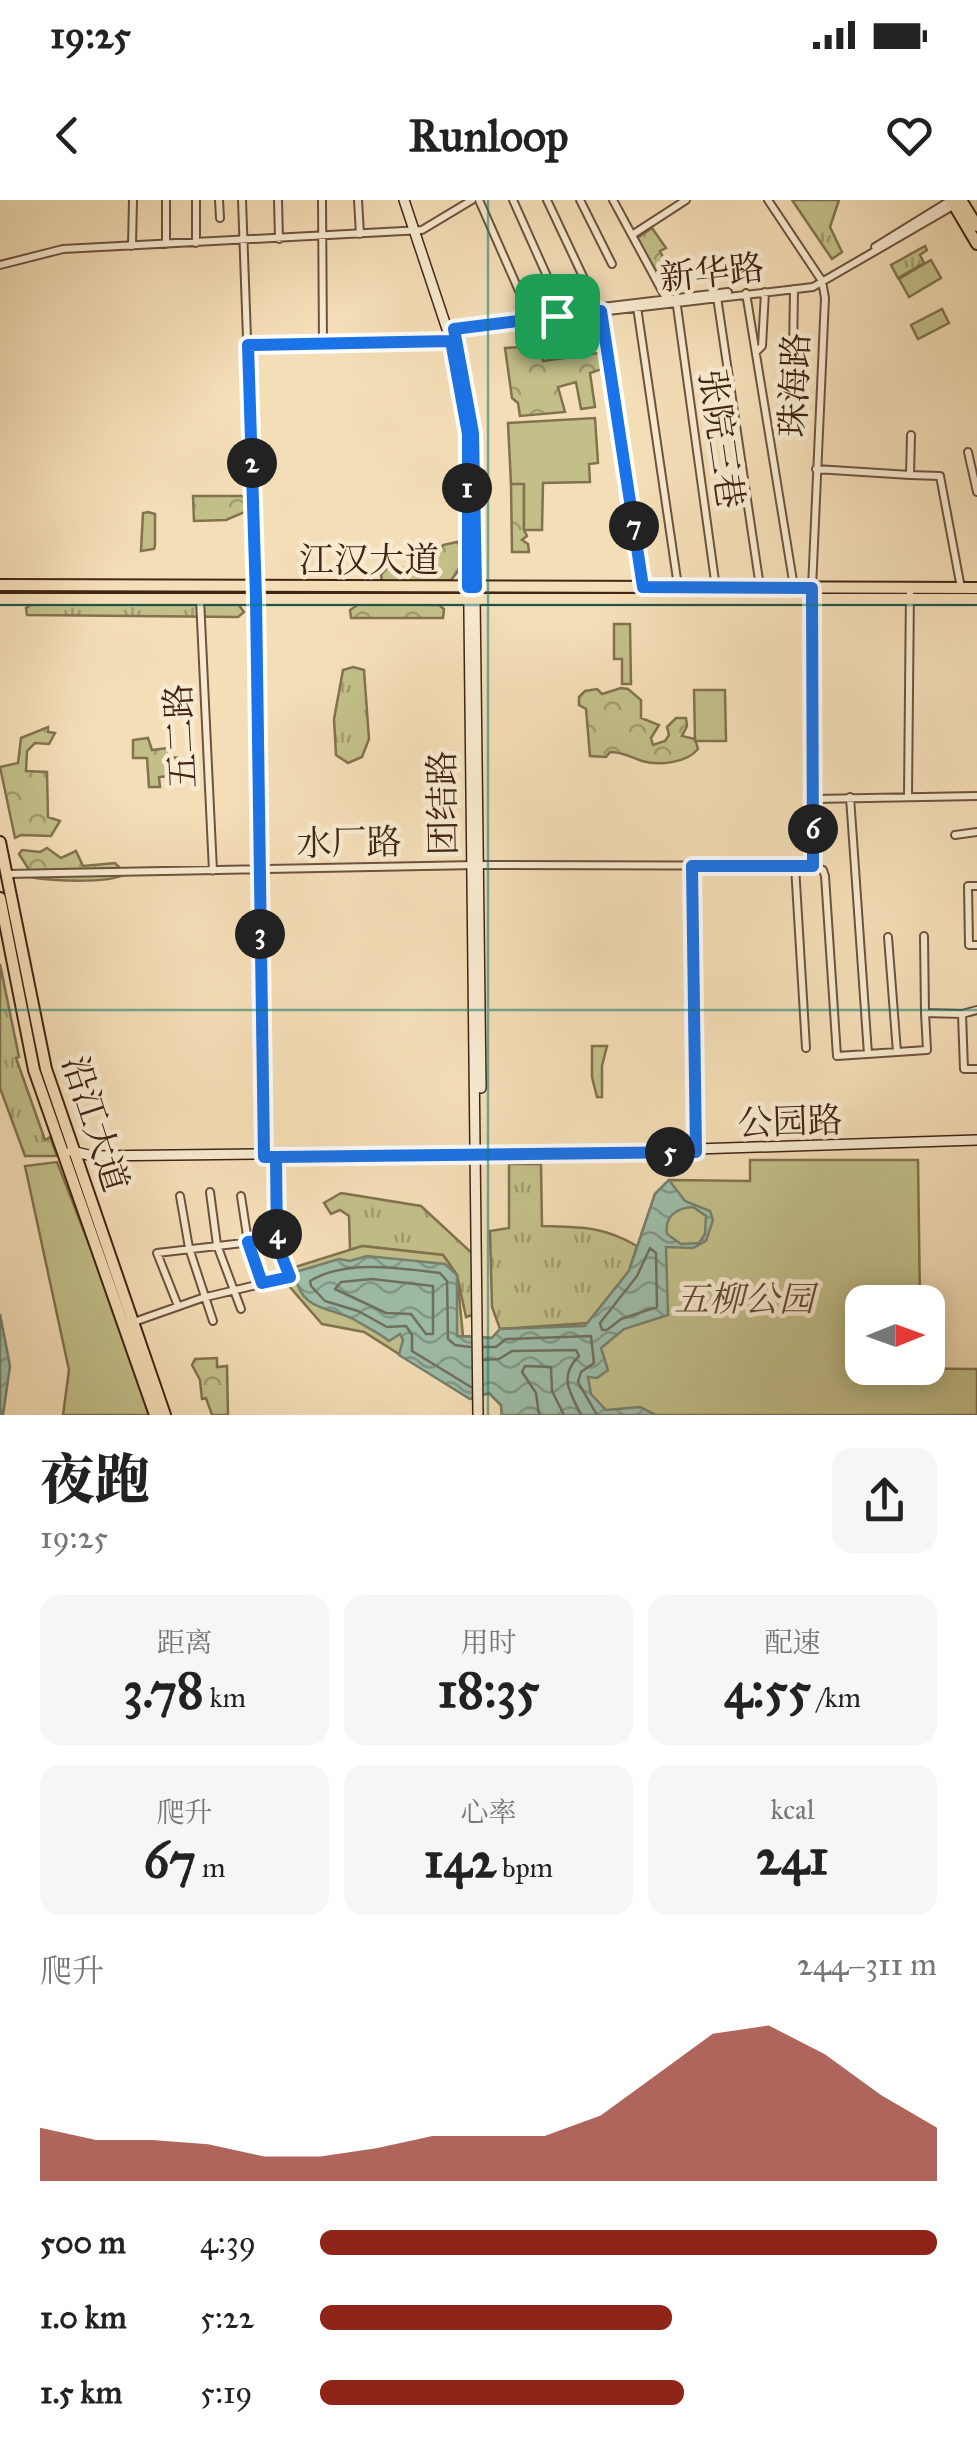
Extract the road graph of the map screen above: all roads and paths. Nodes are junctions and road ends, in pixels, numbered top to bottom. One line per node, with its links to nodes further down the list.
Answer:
1 (133, 200): 29 (street)
2 (166, 200): 27 (street)
3 (196, 200): 26 (street)
4 (220, 200): 18 (street)
5 (242, 200): 25 (street)
6 (278, 200): 24 (street)
7 (322, 200): 23 (street)
8 (358, 200): 21 (street)
9 (407, 200): 20 (main road, 团结路)
10 (476, 200): 20 (street); 42 (street)
11 (513, 200): 41 (street)
12 (547, 200): 33 (street)
13 (580, 200): 30 (street)
14 (613, 200): 22 (street)
15 (686, 200): 22 (street)
16 (766, 200): 32 (street, 珠海路)
17 (955, 202): 19 (main road); 28 (main road); 32 (street, 新华路)
18 (220, 218)
19 (977, 226)
20 (419, 230): 21 (street); 43 (main road, 团结路); 44 (main road, 团结路)
21 (360, 234): 23 (street)
22 (632, 235): 38 (street)
23 (323, 236): 24 (street); 45 (street)
24 (279, 239): 25 (street)
25 (244, 241): 26 (street); 46 (street)
26 (196, 243): 27 (street)
27 (166, 244): 29 (street)
28 (977, 244)
29 (132, 246): 31 (street)
30 (612, 264)
31 (0, 265)
32 (821, 282): 34 (street, 新华路); 36 (street, 新华路); 51 (street, 珠海路)
33 (587, 285)
34 (794, 289): 35 (street, 新华路); 48 (street)
35 (765, 292): 36 (street, 新华路); 47 (street)
36 (745, 293): 37 (street, 新华路); 47 (street); 59 (street)
37 (716, 296): 38 (street, 新华路); 58 (street)
38 (672, 300): 39 (street, 新华路); 57 (street, 张院三巷)
39 (637, 305): 40 (street, 新华路); 56 (street)
40 (601, 309): 41 (street, 新华路); 55 (street)
41 (557, 314): 42 (street, 新华路)
42 (526, 318): 43 (street, 新华路)
43 (453, 327): 64 (main road, 团结路)
44 (451, 341): 45 (street); 64 (main road, 团结路)
45 (323, 344): 46 (street)
46 (248, 345): 62 (street)
47 (756, 352): 59 (street)
48 (792, 426)
49 (911, 435): 52 (street)
50 (968, 452): 53 (street)
51 (817, 469): 52 (street); 63 (street, 珠海路)
52 (910, 474): 60 (street)
53 (977, 492)
54 (0, 585): 62 (main road, 江汉大道)
55 (643, 587): 56 (main road, 江汉大道); 64 (main road, 江汉大道)
56 (678, 588): 57 (main road, 江汉大道)
57 (716, 588): 58 (main road, 江汉大道)
58 (759, 588): 59 (main road, 江汉大道)
59 (793, 588): 63 (main road, 江汉大道)
60 (961, 588): 61 (main road, 江汉大道); 66 (main road, 江汉大道)
61 (977, 588)
62 (256, 592): 64 (main road, 江汉大道); 67 (main road, 江汉大道); 81 (street)
63 (812, 592): 64 (main road, 江汉大道); 65 (main road, 江汉大道); 73 (street, 珠海路)
64 (472, 593): 77 (main road, 团结路)
65 (904, 593): 66 (main road, 江汉大道); 70 (street)
66 (925, 594): 69 (main road, 江汉大道)
67 (200, 598): 68 (main road, 江汉大道); 82 (street, 五二路)
68 (0, 599)
69 (977, 599)
70 (908, 796): 71 (street); 72 (street)
71 (977, 796)
72 (850, 797): 73 (street); 94 (street)
73 (813, 799): 80 (street, 珠海路)
74 (977, 832): 75 (street)
75 (956, 835)
76 (0, 842): 83 (main road, 沿江大道)
77 (474, 866): 78 (street, 水厂路); 81 (street, 水厂路); 100 (main road, 团结路)
78 (692, 866): 79 (street, 水厂路); 98 (street)
79 (795, 866): 80 (street, 水厂路); 92 (street)
80 (813, 866): 94 (street, 珠海路)
81 (259, 870): 82 (street, 水厂路); 101 (street)
82 (213, 871): 83 (street, 水厂路)
83 (6, 874): 99 (main road, 沿江大道)
84 (977, 886): 88 (street)
85 (0, 898): 96 (main road, 沿江大道)
86 (924, 936): 90 (street)
87 (888, 937): 93 (street)
88 (977, 945)
89 (977, 1010): 91 (street)
90 (925, 1014): 91 (street); 93 (street)
91 (962, 1014): 95 (street)
92 (806, 1048)
93 (897, 1052): 94 (street)
94 (868, 1054)
95 (977, 1069)
96 (59, 1140): 99 (main road); 118 (main road, 沿江大道)
97 (977, 1143): 98 (main road, 公园路)
98 (696, 1150): 100 (main road, 公园路)
99 (74, 1152): 101 (main road); 103 (main road, 沿江大道)
100 (478, 1152): 101 (main road); 102 (main road, 公园路); 120 (main road, 团结路)
101 (264, 1155): 102 (main road, 公园路); 103 (main road, 公园路)
102 (276, 1157): 108 (street)
103 (86, 1186): 117 (main road, 沿江大道)
104 (210, 1192): 109 (street)
105 (180, 1196): 110 (street)
106 (241, 1196): 107 (street)
107 (248, 1242): 108 (street); 109 (street); 111 (street)
108 (277, 1244): 111 (street)
109 (217, 1245): 110 (street); 112 (street)
110 (189, 1248): 113 (street); 114 (street)
111 (262, 1283): 112 (street)
112 (234, 1289): 113 (street); 115 (street)
113 (204, 1298): 114 (street); 116 (street)
114 (178, 1306): 117 (street)
115 (241, 1308)
116 (212, 1321)
117 (133, 1322): 119 (main road, 沿江大道)
118 (155, 1415)
119 (165, 1415)
120 (481, 1415)

